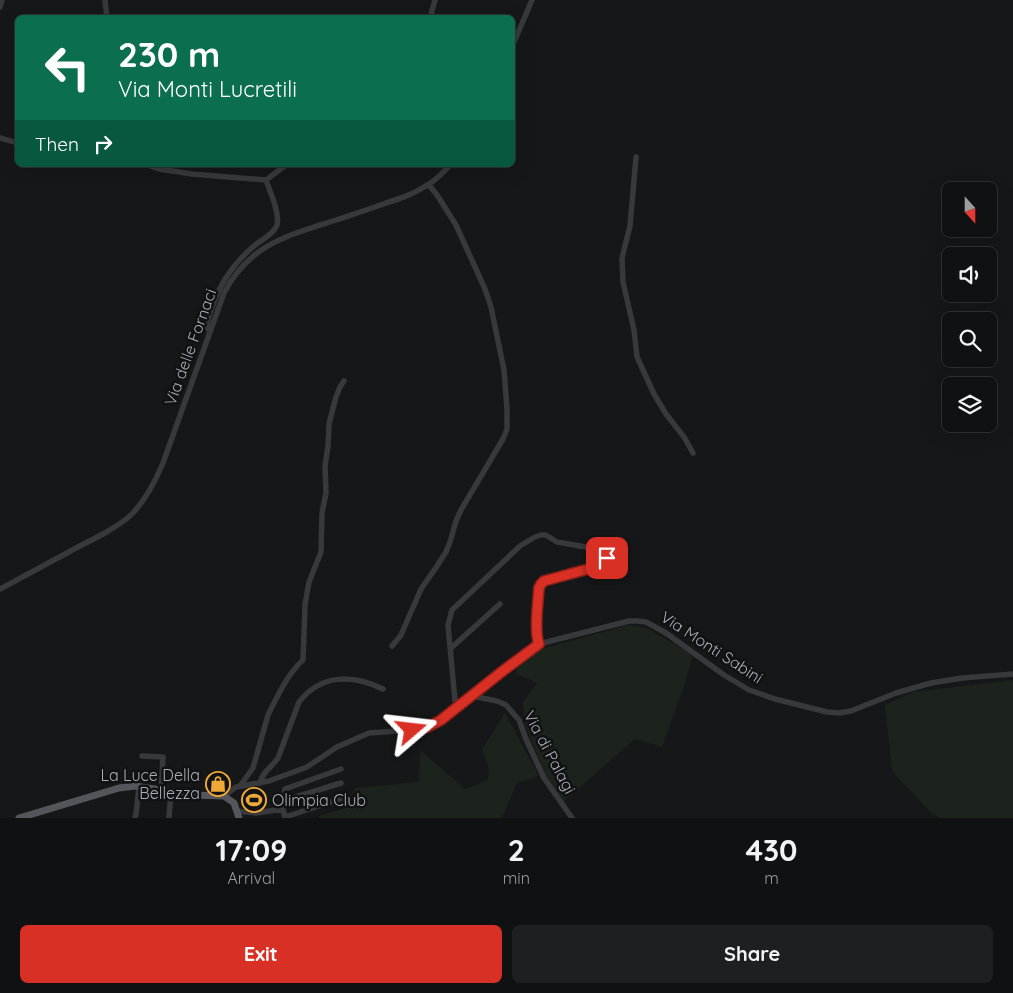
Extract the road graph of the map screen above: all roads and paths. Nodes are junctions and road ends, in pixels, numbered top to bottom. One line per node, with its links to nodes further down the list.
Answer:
1 (2, 0): 5 (street)
2 (105, 0): 6 (street)
3 (435, 0): 7 (street)
4 (532, 0): 8 (street)
5 (0, 6)
6 (107, 15)
7 (431, 15)
8 (515, 40)
9 (0, 138): 10 (street)
10 (15, 142)
11 (636, 158): 19 (street)
12 (154, 167): 15 (street)
13 (283, 167): 15 (street)
14 (448, 167): 16 (street, Via delle Fornaci)
15 (266, 180): 17 (street)
16 (428, 185): 17 (street, Via delle Fornaci); 23 (street)
17 (210, 331): 20 (street, Via delle Fornaci)
18 (344, 381): 26 (street)
19 (693, 453)
20 (0, 589)
21 (500, 604): 24 (street)
22 (539, 644): 24 (street); 27 (street, Via Monti Sabini); 29 (street, Via Monti Sabini)
23 (392, 646)
24 (451, 648): 30 (street)
25 (312, 659): 26 (street)
26 (304, 660): 37 (street)
27 (1013, 674)
28 (383, 689): 35 (street)
29 (472, 696): 30 (street, Via Monti Sabini); 50 (street, Via di Palagi)
30 (458, 707): 33 (street, Via Monti Sabini)
31 (142, 756): 40 (street)
32 (341, 769): 39 (street)
33 (288, 774): 34 (street, Via Monti Sabini); 39 (street)
34 (281, 776): 35 (street, Via Monti Sabini); 39 (street)
35 (260, 783): 37 (street, Via Monti Sabini)
36 (341, 783): 44 (street)
37 (240, 786): 42 (street, Via Monti Sabini)
38 (139, 787): 40 (main road); 47 (main road); 48 (street)
39 (288, 788): 44 (street)
40 (161, 790): 41 (main road)
41 (171, 791): 42 (main road); 49 (street)
42 (224, 796): 46 (main road)
43 (346, 797): 45 (street)
44 (283, 801): 45 (street)
45 (283, 809): 46 (street)
46 (238, 815)
47 (18, 818)
48 (134, 818)
49 (169, 818)
50 (572, 818)

